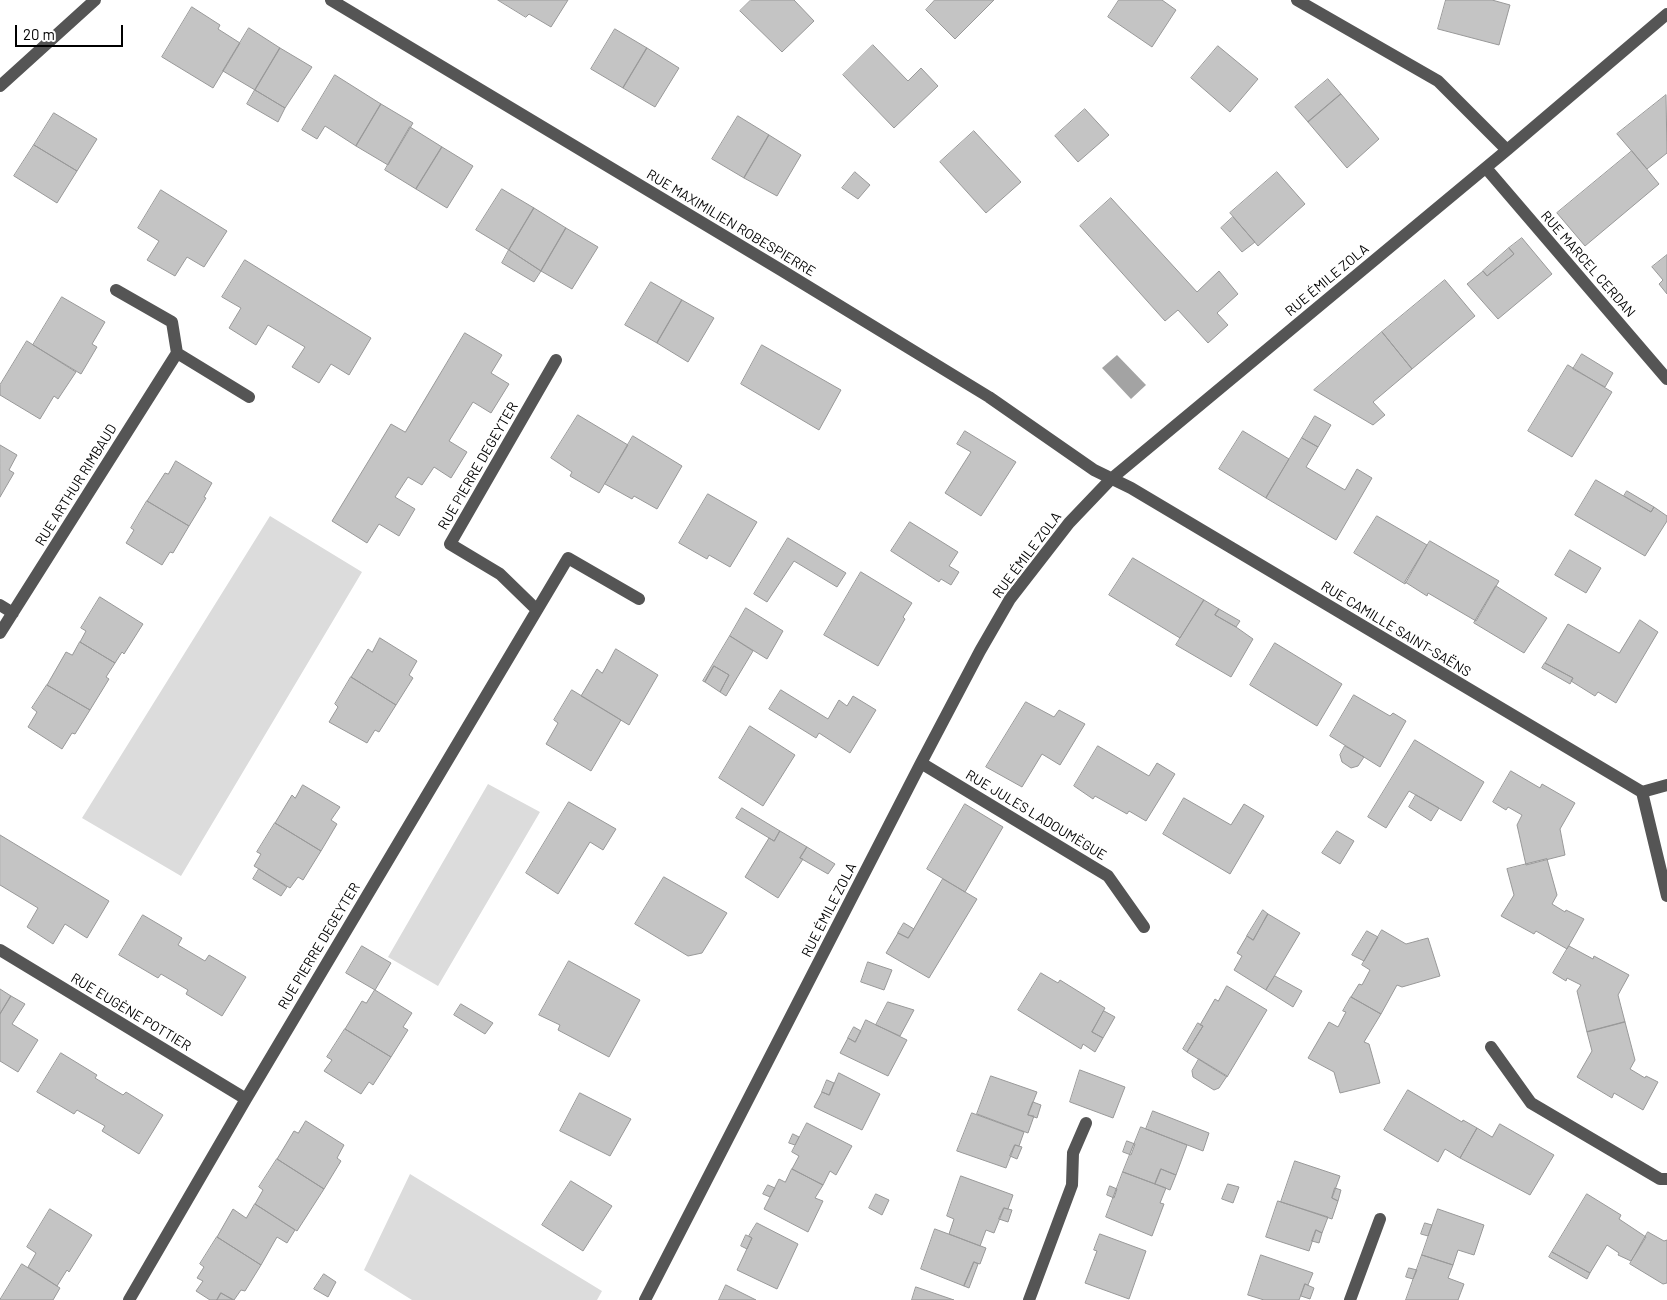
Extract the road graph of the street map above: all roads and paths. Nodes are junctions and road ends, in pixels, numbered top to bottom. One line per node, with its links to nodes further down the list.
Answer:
1 (95, 0): 5 (street)
2 (331, 0): 13 (street, RUE MAXIMILIEN ROBESPIERRE)
3 (1297, 0): 6 (street)
4 (1667, 14): 6 (street, RUE ÉMILE ZOLA)
5 (0, 86)
6 (1507, 150): 7 (street, RUE ÉMILE ZOLA)
7 (1486, 168): 11 (street, RUE MARCEL CERDAN); 13 (street, RUE ÉMILE ZOLA)
8 (116, 290): 9 (street)
9 (177, 353): 12 (street); 17 (street, RUE ARTHUR RIMBAUD)
10 (556, 360): 16 (street, RUE PIERRE DEGEYTER)
11 (1667, 380)
12 (249, 397)
13 (1111, 479): 19 (street, RUE ÉMILE ZOLA); 21 (street, RUE CAMILLE SAINT-SAËNS)
14 (639, 599): 16 (street, RUE PIERRE DEGEYTER)
15 (0, 605): 17 (street)
16 (537, 610): 26 (street, RUE PIERRE DEGEYTER)
17 (13, 613): 18 (street, RUE ARTHUR RIMBAUD)
18 (0, 633)
19 (921, 763): 23 (street, RUE JULES LADOUMÈGUE); 31 (street, RUE ÉMILE ZOLA)
20 (1667, 786): 21 (street)
21 (1642, 792): 22 (street)
22 (1667, 896)
23 (1144, 928)
24 (0, 950): 26 (street, RUE EUGÈNE POTTIER)
25 (1491, 1047): 28 (street)
26 (246, 1099): 30 (street, RUE PIERRE DEGEYTER)
27 (1086, 1123): 32 (street)
28 (1667, 1179)
29 (1380, 1220): 33 (street)
30 (129, 1300)
31 (645, 1300)
32 (1029, 1300)
33 (1350, 1300)

